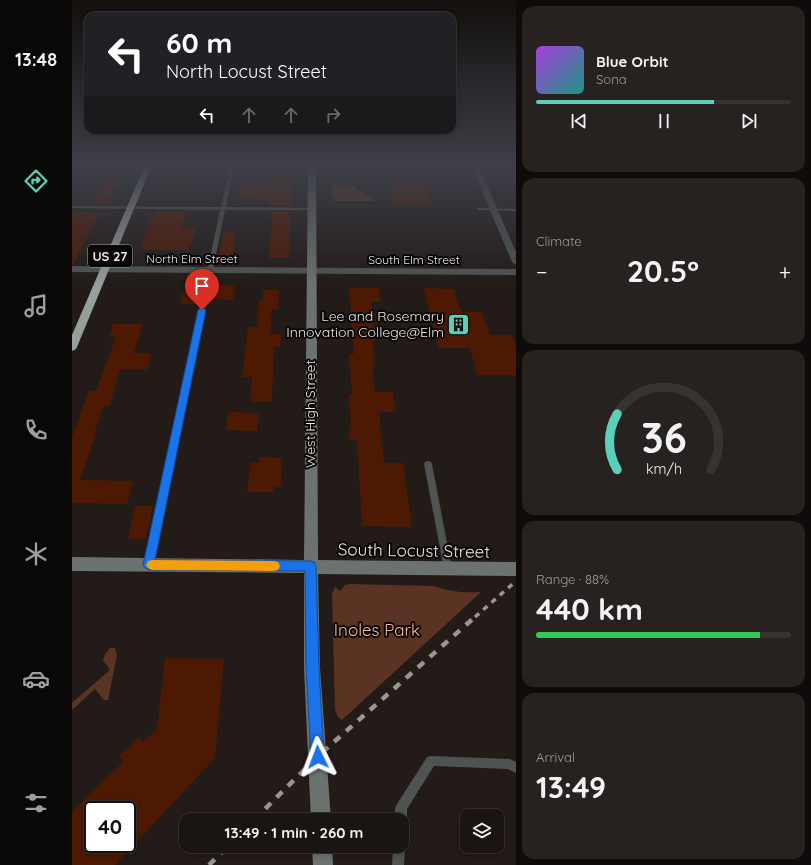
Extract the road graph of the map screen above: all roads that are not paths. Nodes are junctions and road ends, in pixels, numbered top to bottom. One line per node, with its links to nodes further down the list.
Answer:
1 (492, 205): 7 (street)
2 (72, 207): 3 (lane)
3 (130, 208): 4 (lane); 11 (highway, US 27)
4 (222, 208): 5 (lane); 12 (lane)
5 (312, 208): 13 (street, West High Street)
6 (479, 209): 7 (lane)
7 (494, 210): 8 (lane); 9 (street)
8 (516, 210)
9 (516, 262)
10 (72, 269): 11 (street, North Elm Street)
11 (104, 269): 12 (street, North Elm Street); 15 (highway, US 27)
12 (210, 270): 13 (street, North Elm Street); 18 (lane)
13 (311, 271): 14 (street, South Elm Street); 19 (street, West High Street)
14 (516, 272)
15 (72, 347)
16 (428, 464): 20 (lane)
17 (72, 564): 18 (street, South Locust Street)
18 (149, 565): 19 (street, South Locust Street)
19 (311, 566): 20 (street, South Locust Street); 23 (street, West High Street)
20 (448, 569): 21 (street, South Locust Street)
21 (516, 569)
22 (516, 768): 24 (lane)
23 (321, 813)
24 (401, 813)
25 (322, 853): 27 (street)
26 (399, 853): 28 (lane)
27 (323, 865)
28 (398, 865)

